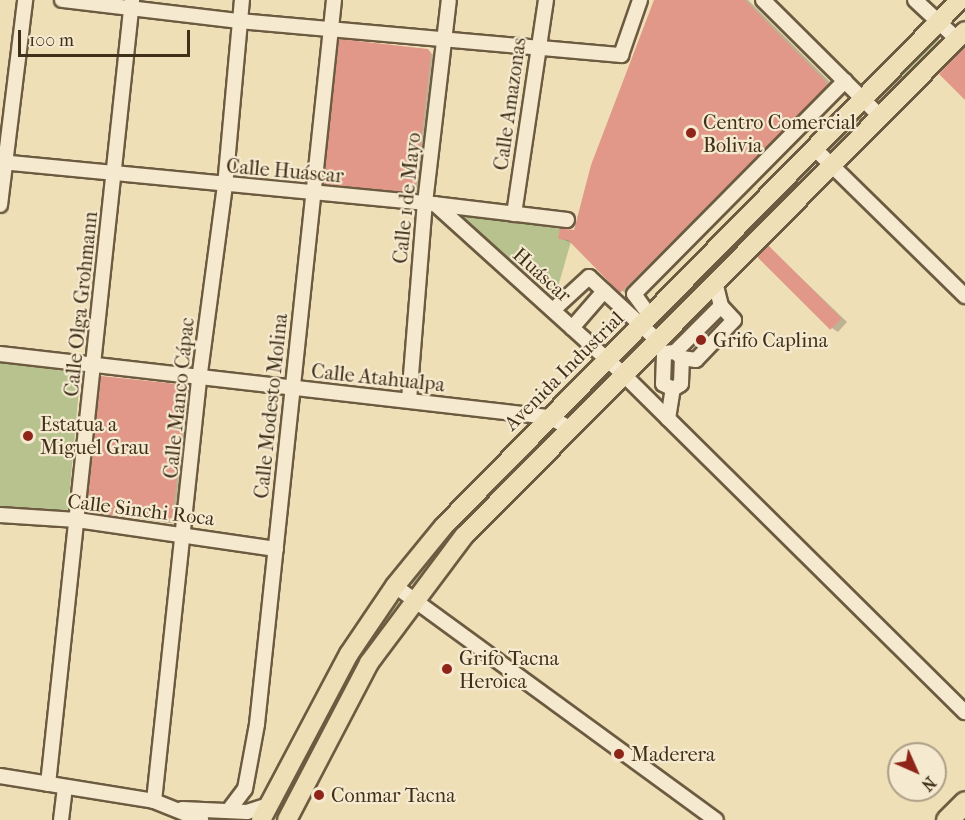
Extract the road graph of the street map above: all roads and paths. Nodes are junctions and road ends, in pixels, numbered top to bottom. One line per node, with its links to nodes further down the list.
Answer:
1 (25, 0): 23 (street)
2 (62, 0): 11 (street)
3 (242, 0): 12 (street, Calle Manco Cápac)
4 (334, 0): 14 (street, Calle Modesto Molina)
5 (449, 0): 16 (street, Calle 1 de Mayo)
6 (546, 0): 17 (street, Calle Amazonas)
7 (640, 0): 17 (street)
8 (763, 0): 18 (street)
9 (915, 0): 13 (street)
10 (960, 0): 13 (main road, Avenida Industrial)
11 (132, 4): 12 (street); 25 (street, Calle Olga Grohmann)
12 (239, 21): 14 (street); 26 (street, Calle Manco Cápac)
13 (940, 21): 15 (street); 19 (main road, Avenida Industrial)
14 (330, 29): 16 (street); 27 (street, Calle Modesto Molina)
15 (961, 35): 20 (main road)
16 (444, 39): 17 (street); 28 (street, Calle 1 de Mayo)
17 (537, 48): 30 (street, Calle Amazonas)
18 (845, 81): 19 (street); 21 (street)
19 (864, 100): 20 (street); 22 (main road, Avenida Industrial)
20 (880, 116): 24 (main road)
21 (785, 141): 22 (street); 32 (street)
22 (810, 156): 24 (street); 33 (main road, Avenida Industrial)
23 (2, 163): 25 (street, Calle Huáscar); 29 (street)
24 (830, 166): 34 (main road); 35 (street)
25 (114, 173): 26 (street, Calle Huáscar); 45 (street, Calle Olga Grohmann)
26 (225, 186): 27 (street, Calle Huáscar); 47 (street, Calle Manco Cápac)
27 (311, 193): 28 (street, Calle Huáscar); 48 (street, Calle Modesto Molina)
28 (430, 203): 30 (street, Calle Huáscar); 38 (street, Huáscar); 49 (street, Calle 1 de Mayo)
29 (0, 205)
30 (514, 214): 31 (street, Calle Huáscar)
31 (567, 220)
32 (694, 233): 33 (street); 39 (street)
33 (709, 256): 34 (main road); 39 (main road, Avenida Industrial)
34 (718, 279): 36 (street); 41 (main road)
35 (965, 296)
36 (721, 306): 43 (street); 43 (street)
37 (572, 307): 38 (street); 39 (street); 40 (street)
38 (553, 310): 40 (street, Huáscar)
39 (646, 320): 41 (street); 44 (main road, Avenida Industrial)
40 (572, 328): 44 (street, Huáscar)
41 (657, 340): 46 (main road)
42 (0, 354): 45 (street, Calle Atahualpa)
43 (679, 355): 51 (street)
44 (606, 359): 46 (street, Huáscar); 50 (main road, Avenida Industrial)
45 (93, 367): 47 (street, Calle Atahualpa); 56 (street, Calle Olga Grohmann)
46 (623, 374): 51 (street, Huáscar); 52 (main road)
47 (200, 380): 48 (street, Calle Atahualpa); 57 (street, Calle Manco Cápac)
48 (292, 389): 49 (street, Calle Atahualpa); 58 (street, Calle Modesto Molina)
49 (409, 400): 50 (street, Calle Atahualpa)
50 (549, 417): 52 (street, Calle Atahualpa); 53 (main road, Avenida Industrial)
51 (668, 419): 61 (street, Huáscar)
52 (570, 428): 54 (main road)
53 (509, 459): 54 (main road); 59 (main road, Avenida Industrial)
54 (524, 475): 60 (main road)
55 (0, 515): 56 (street, Calle Sinchi Roca)
56 (77, 520): 57 (street, Calle Sinchi Roca); 64 (street, Calle Olga Grohmann)
57 (184, 534): 58 (street, Calle Sinchi Roca); 67 (street, Calle Manco Cápac)
58 (276, 549): 70 (street, Calle Modesto Molina)
59 (395, 586): 60 (street); 62 (main road, Avenida Industrial)
60 (413, 600): 65 (main road); 75 (street)
61 (965, 712)
62 (284, 775): 65 (main road); 71 (main road, Avenida Industrial)
63 (0, 776): 64 (street)
64 (48, 784): 66 (street)
65 (304, 785): 74 (main road)
66 (65, 787): 67 (street); 72 (street)
67 (154, 801): 69 (street)
68 (965, 802): 76 (highway)
69 (180, 809): 70 (street); 73 (street)
70 (229, 810): 71 (street)
71 (265, 812)
72 (61, 820)
73 (201, 820)
74 (286, 820)
75 (716, 820)
76 (947, 820)

